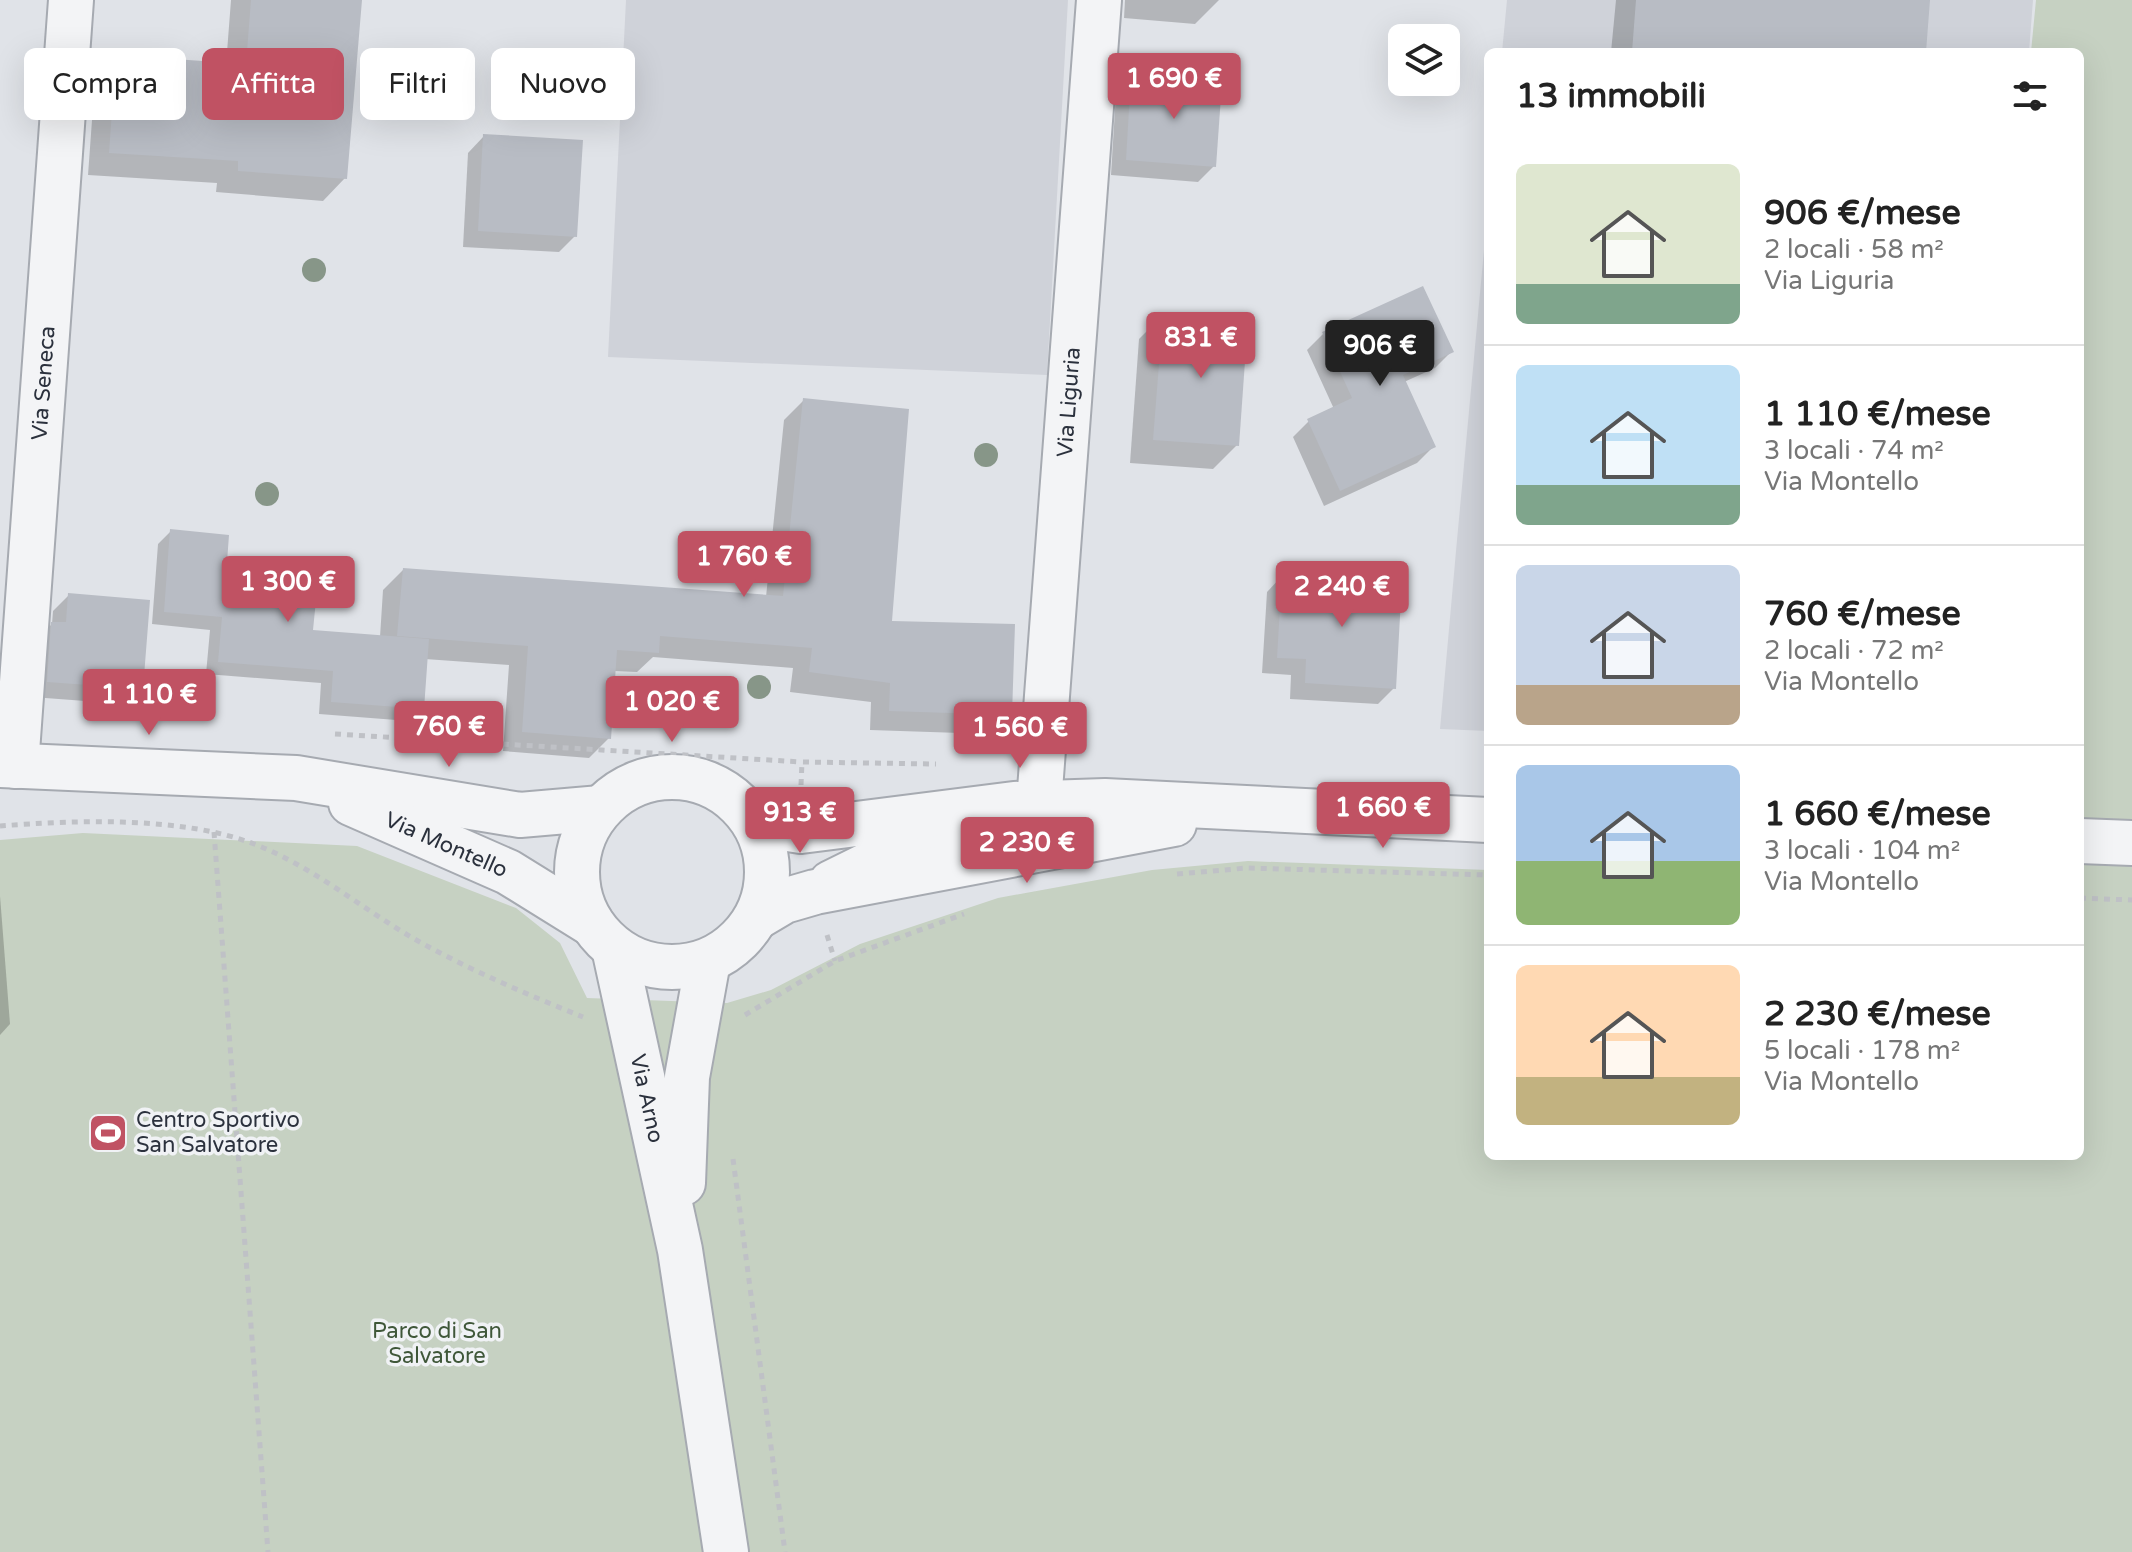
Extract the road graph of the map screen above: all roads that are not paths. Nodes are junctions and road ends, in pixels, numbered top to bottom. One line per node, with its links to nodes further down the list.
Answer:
1 (71, 0): 3 (street, Via Seneca)
2 (1099, 0): 5 (street, Via Liguria)
3 (8, 766): 4 (street, Via Montello)
4 (296, 778): 6 (street, Via Montello); 14 (street, Via Montello)
5 (1039, 803): 7 (street); 8 (street); 12 (street)
6 (601, 808): 7 (street); 14 (street)
7 (744, 809): 13 (street)
8 (1281, 812): 9 (street); 12 (street)
9 (1484, 820)
10 (2084, 841): 11 (street)
11 (2132, 843)
12 (815, 892): 13 (street)
13 (757, 917): 15 (street)
14 (603, 936): 15 (street); 16 (street, Via Arno)
15 (708, 961): 16 (street, Via Arno)
16 (680, 1250): 17 (street, Via Arno)
17 (726, 1552)

